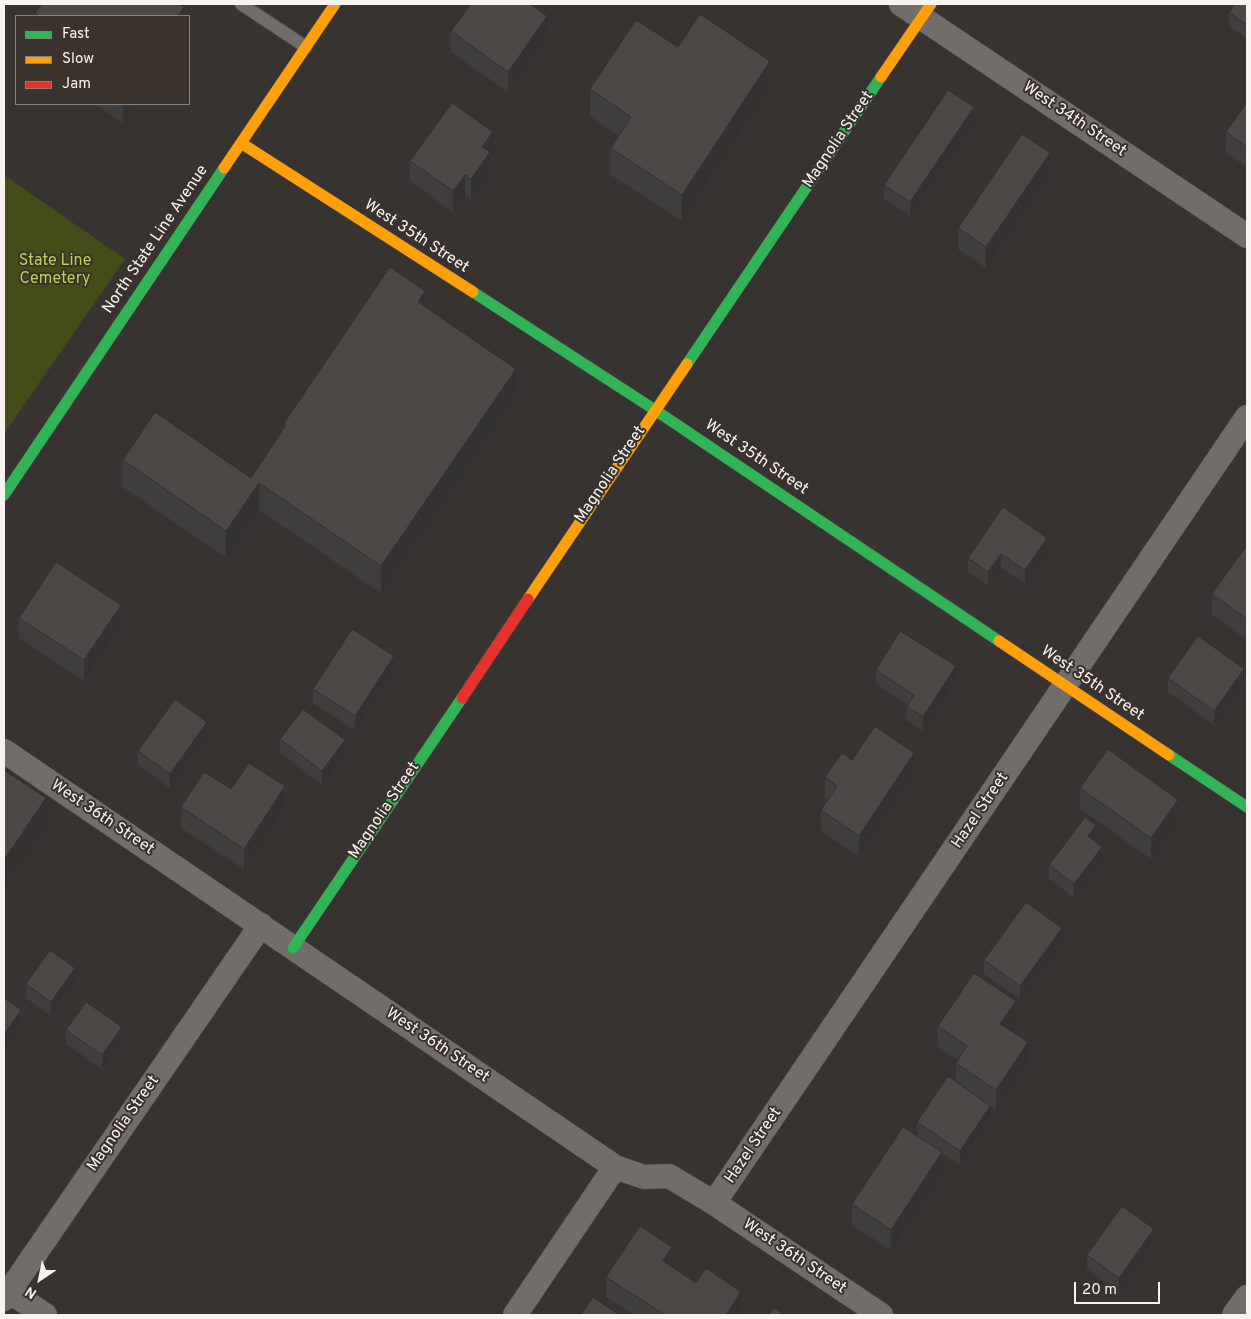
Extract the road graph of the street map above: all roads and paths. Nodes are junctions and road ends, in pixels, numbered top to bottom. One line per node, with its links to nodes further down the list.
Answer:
1 (242, 4): 5 (lane)
2 (335, 4): 5 (street, North State Line Avenue)
3 (901, 4): 4 (street, West 34th Street)
4 (927, 11): 7 (street, West 34th Street); 8 (street, Magnolia Street)
5 (306, 47): 6 (street, North State Line Avenue)
6 (241, 143): 8 (street, West 35th Street); 10 (street, North State Line Avenue)
7 (1247, 236)
8 (655, 410): 11 (street, West 35th Street); 15 (street, Magnolia Street)
9 (1247, 418): 11 (street, Hazel Street)
10 (4, 494)
11 (1066, 686): 13 (street, West 35th Street); 17 (street, Hazel Street)
12 (4, 751): 14 (street, West 36th Street)
13 (1247, 808)
14 (261, 925): 15 (street, West 36th Street); 18 (street, Magnolia Street)
15 (293, 948): 16 (street, West 36th Street)
16 (615, 1167): 17 (street, West 36th Street); 21 (street)
17 (714, 1203): 22 (street, West 36th Street)
18 (5, 1293): 20 (street)
19 (1247, 1297): 23 (street)
20 (45, 1315)
21 (515, 1315)
22 (880, 1315)
23 (1234, 1315)

